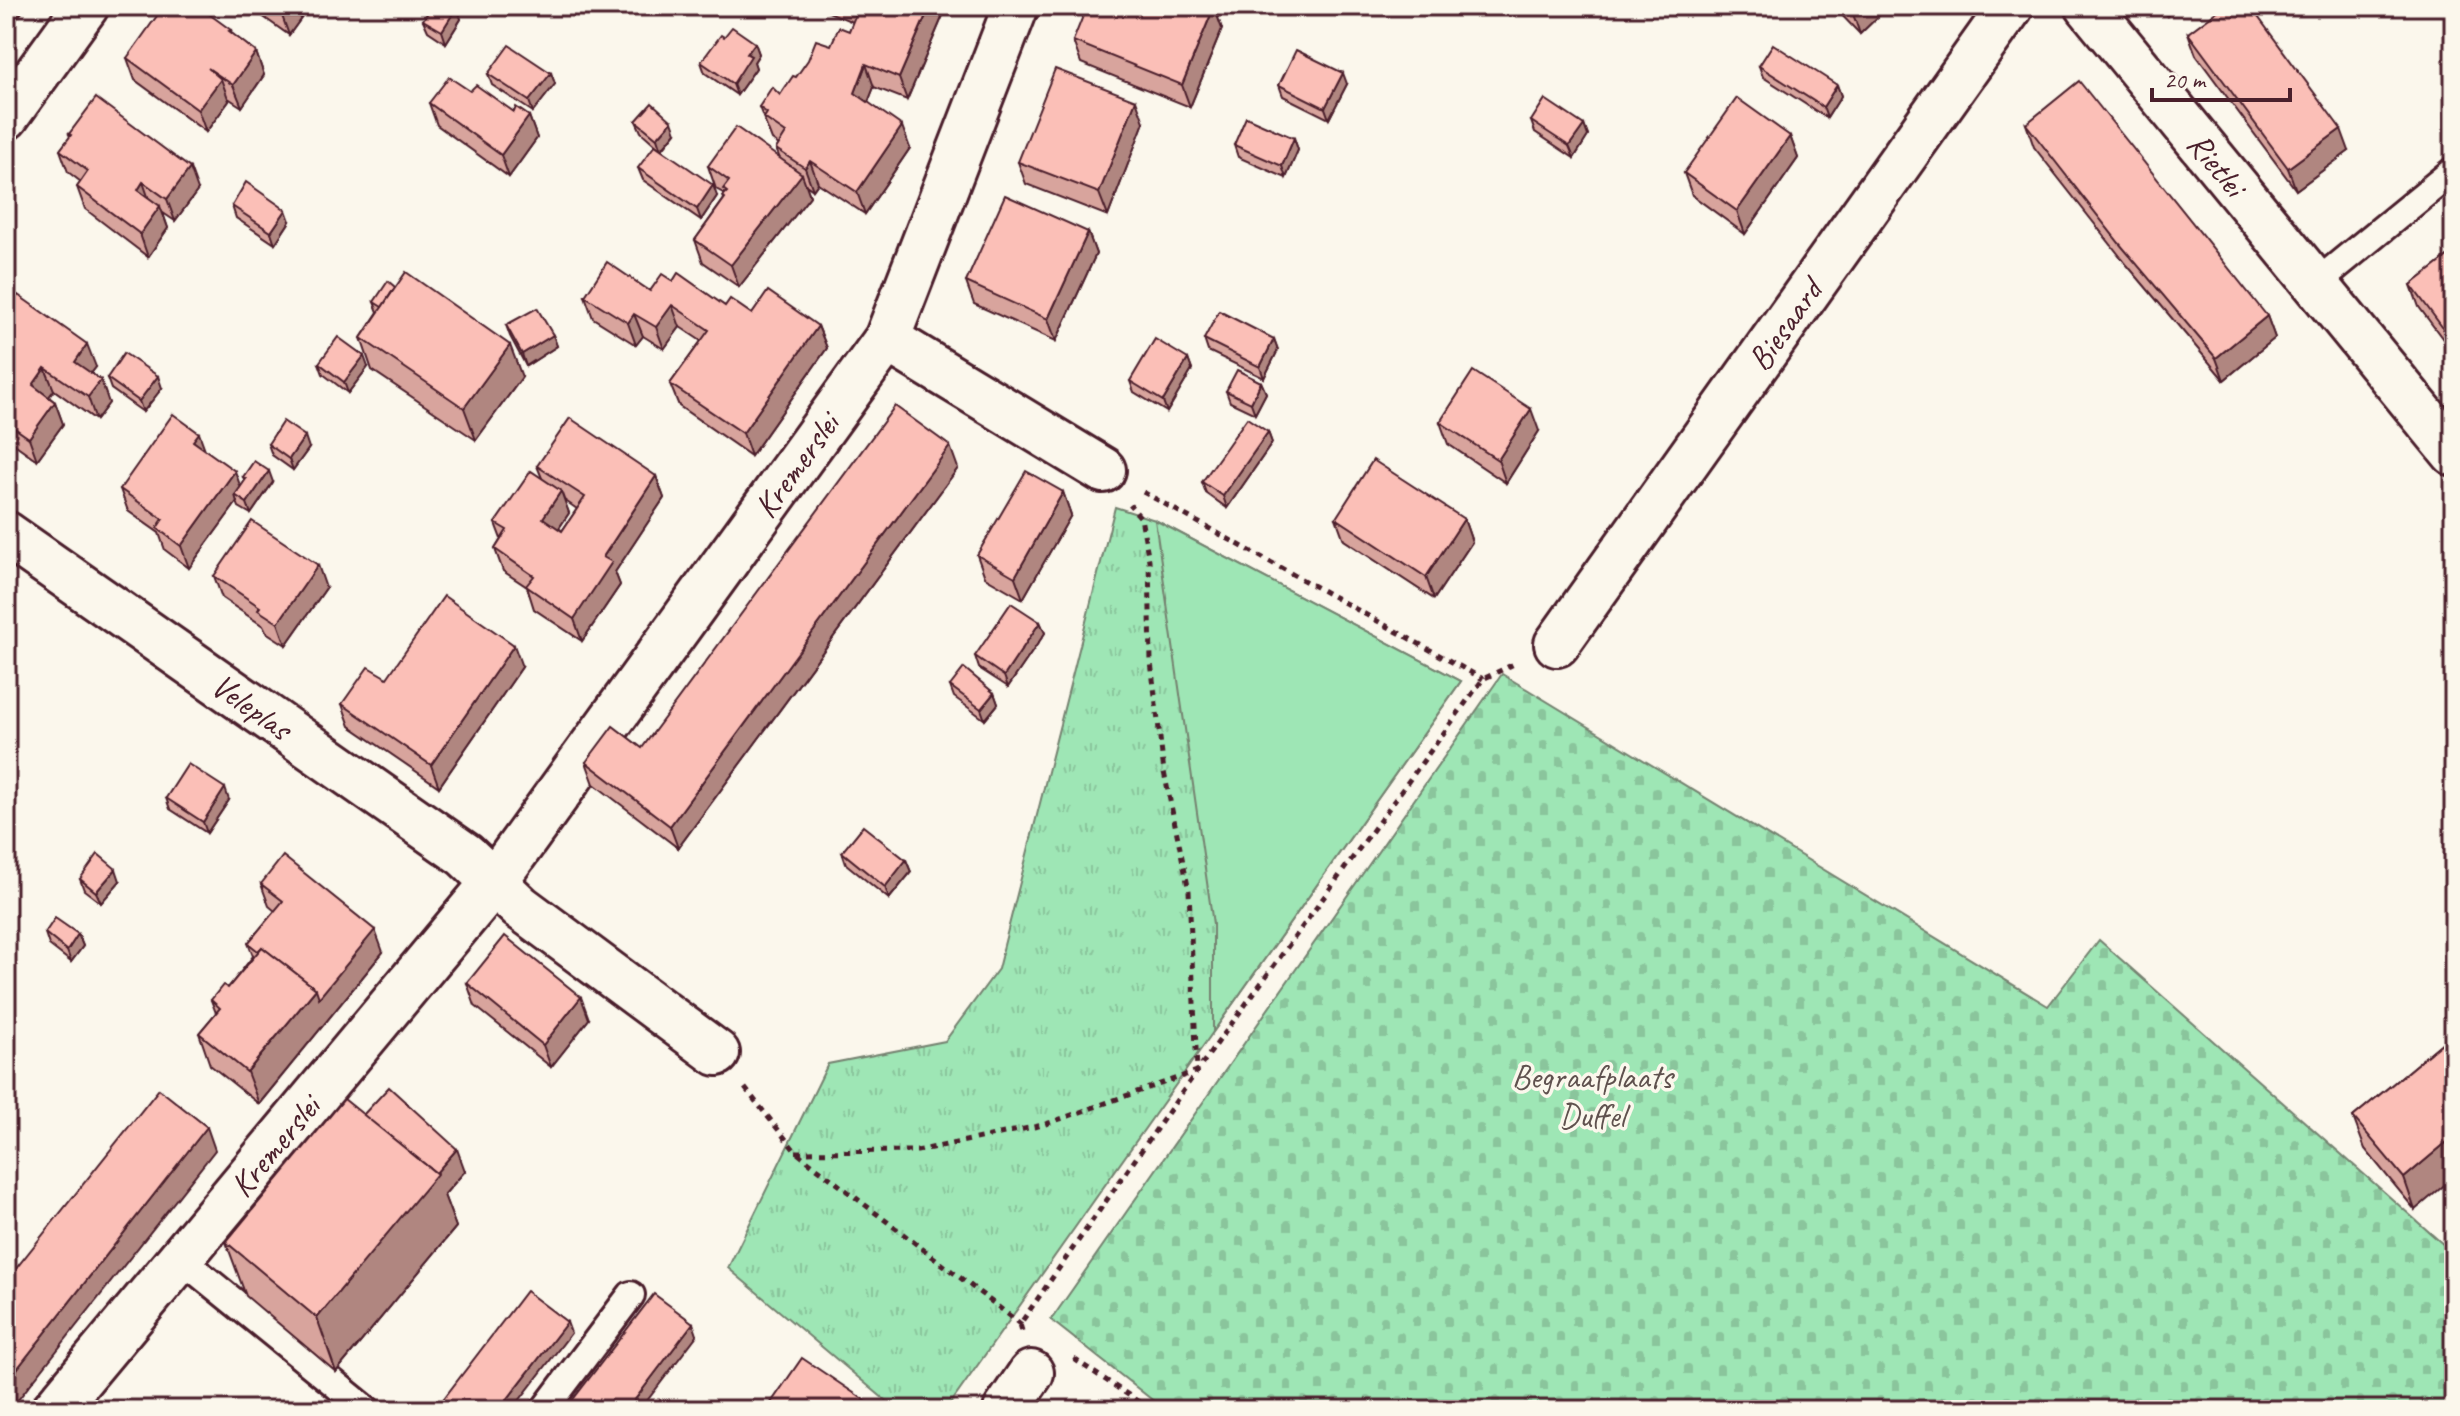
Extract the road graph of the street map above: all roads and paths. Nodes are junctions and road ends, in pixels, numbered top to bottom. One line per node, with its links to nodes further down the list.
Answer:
1 (86, 6): 5 (street)
2 (1016, 6): 8 (street, Kremerslei)
3 (2011, 6): 12 (street, Biesaard)
4 (2088, 6): 7 (street, Rietlei)
5 (6, 117)
6 (2454, 170): 7 (lane)
7 (2315, 284): 9 (street, Rietlei)
8 (887, 339): 10 (street); 14 (street, Kremerslei)
9 (2454, 453)
10 (1103, 470): 13 (path); 16 (path)
11 (6, 534): 14 (street, Veleplas)
12 (1557, 644): 13 (path)
13 (1483, 679): 16 (path)
14 (494, 882): 15 (street); 18 (street, Kremerslei)
15 (717, 1053): 17 (path)
16 (1197, 1071): 17 (path); 20 (path)
17 (796, 1152): 20 (path)
18 (180, 1258): 22 (street, Kremerslei); 23 (lane)
19 (631, 1295): 24 (lane)
20 (1020, 1324): 21 (path); 21 (path)
21 (1045, 1354): 25 (street); 26 (path)
22 (54, 1410)
23 (367, 1410)
24 (544, 1410)
25 (1006, 1410)
26 (1142, 1410)

